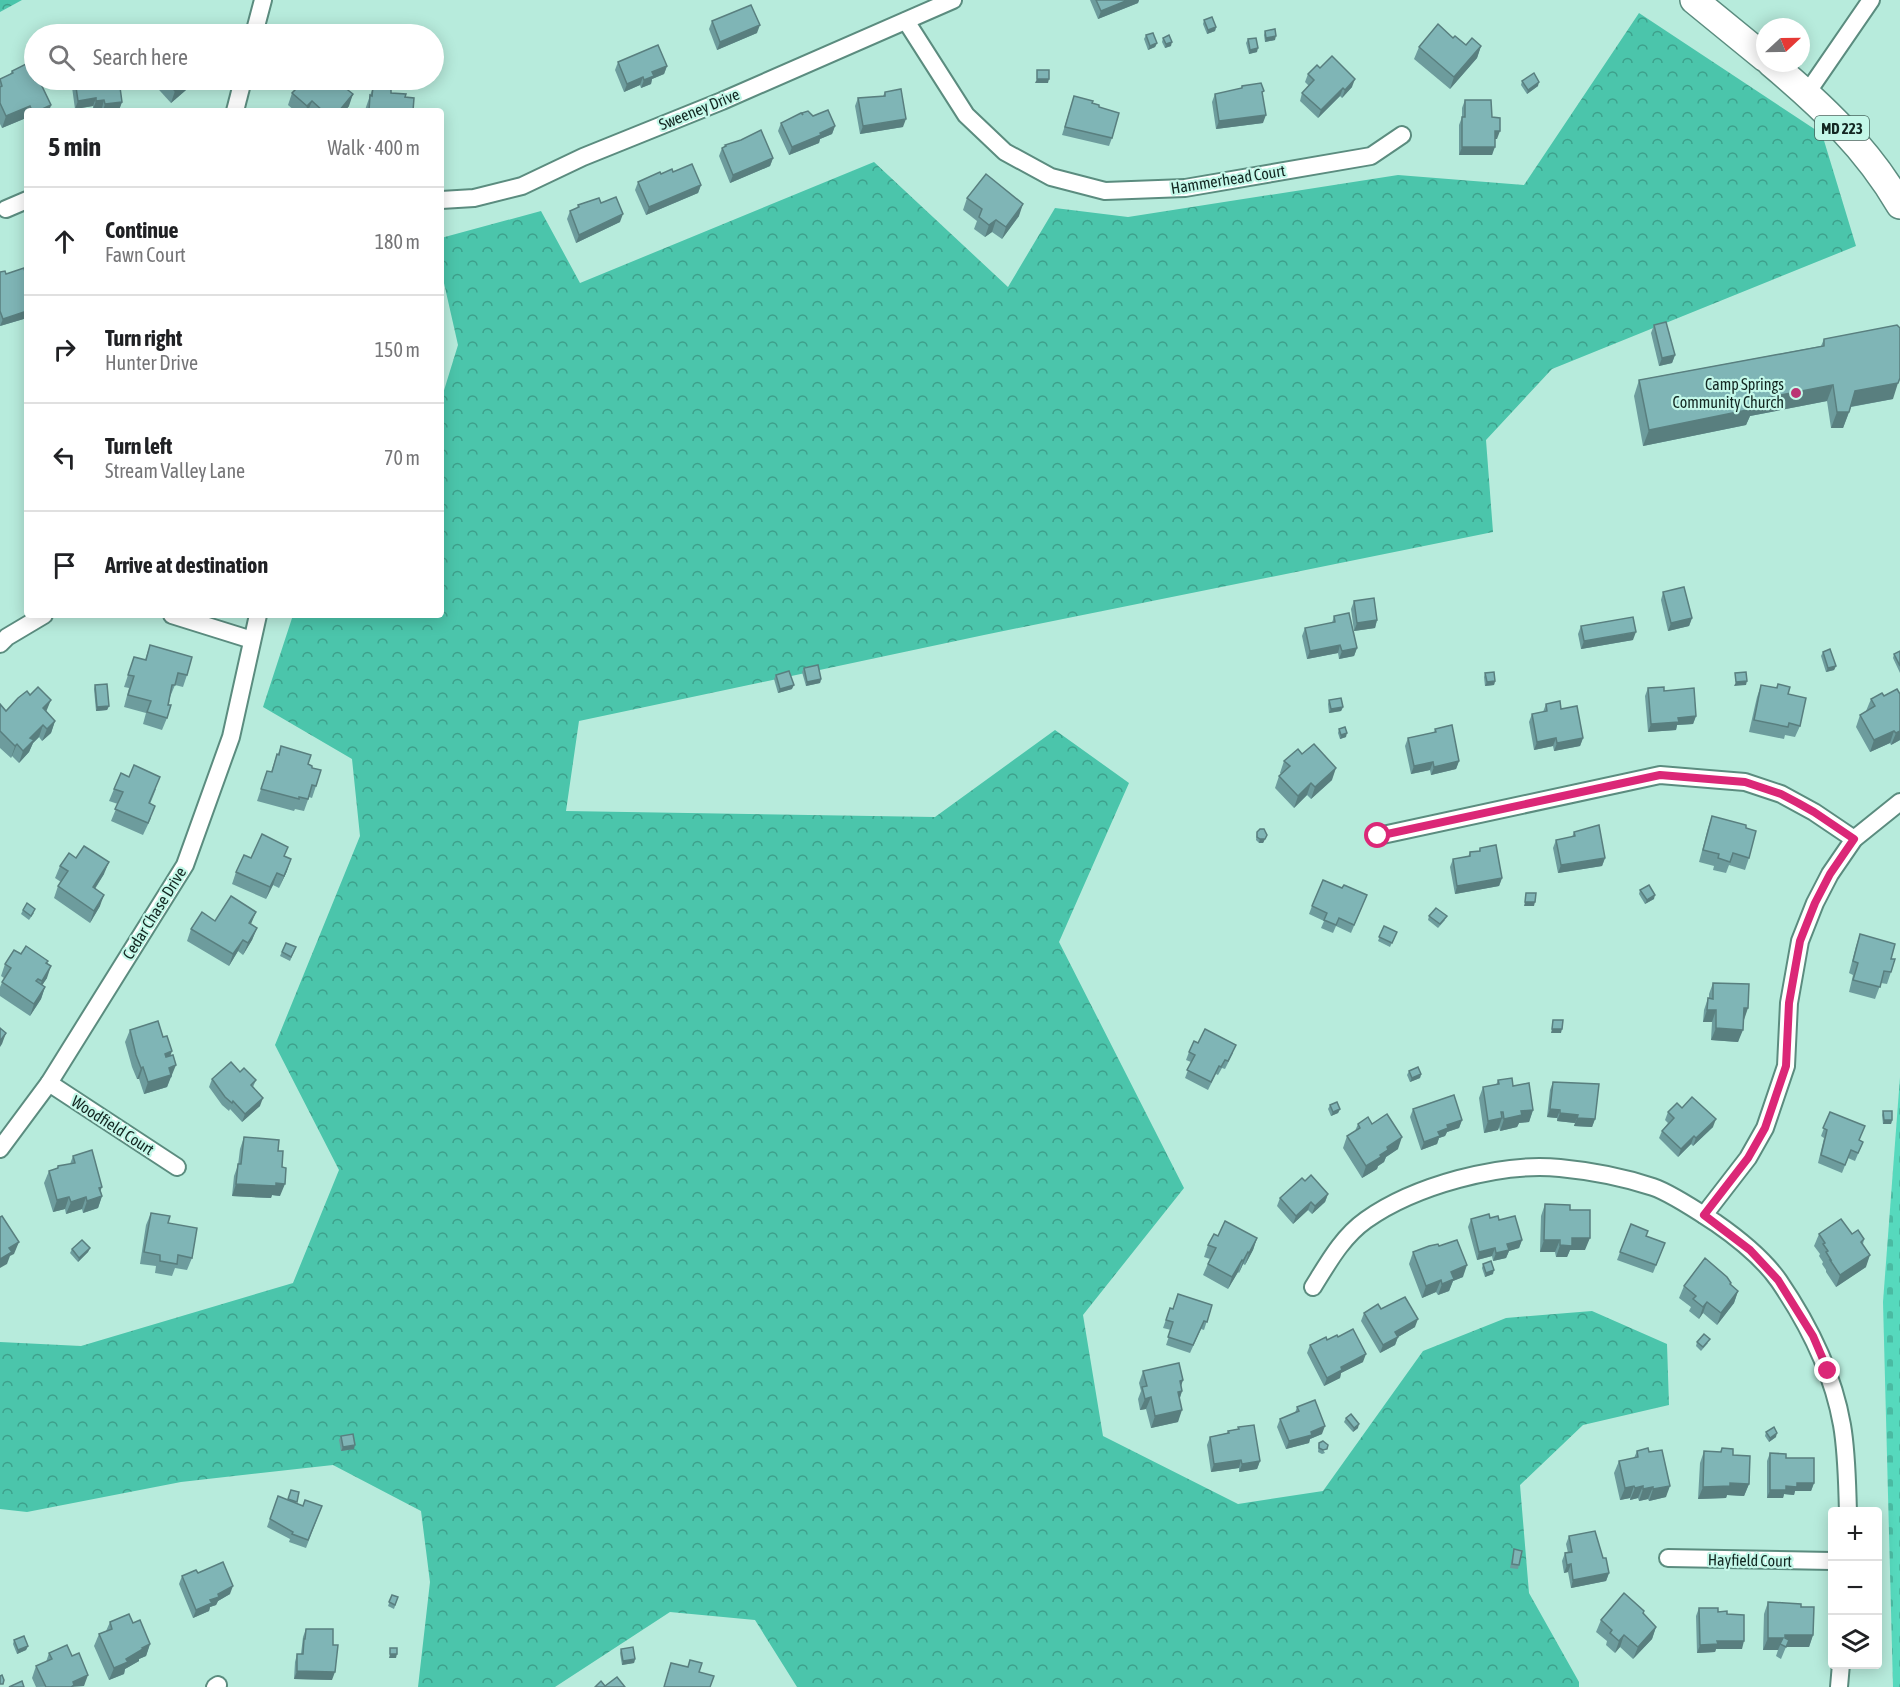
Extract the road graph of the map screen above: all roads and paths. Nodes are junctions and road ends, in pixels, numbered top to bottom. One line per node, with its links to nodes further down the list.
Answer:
1 (263, 0): 6 (street)
2 (953, 0): 5 (street, Sweeney Drive)
3 (1694, 0): 7 (main road)
4 (1871, 0): 10 (street)
5 (906, 21): 12 (street, Hammerhead Court); 13 (street, Sweeney Drive)
6 (257, 24)
7 (1756, 51)
8 (1782, 72): 10 (main road, MD 223)
9 (240, 90): 11 (street)
10 (1807, 93): 15 (main road, MD 223)
11 (236, 108)
12 (1402, 135)
13 (444, 200)
14 (24, 201): 16 (street)
15 (1900, 205)
16 (6, 209)
17 (39, 618): 21 (street)
18 (182, 618): 20 (street)
19 (257, 618): 20 (street, Cedar Chase Drive)
20 (252, 640): 25 (street, Cedar Chase Drive)
21 (0, 644)
22 (1900, 802): 24 (street)
23 (1378, 836): 24 (street)
24 (1854, 839): 28 (street)
25 (49, 1083): 26 (street, Cedar Chase Drive); 27 (street, Woodfield Court)
26 (0, 1149)
27 (177, 1167)
28 (1704, 1215): 29 (street); 30 (street)
29 (1313, 1287)
30 (1848, 1507)
31 (1668, 1558): 32 (street, Hayfield Court)
32 (1828, 1561)
33 (1841, 1669): 34 (street)
34 (1839, 1687)

